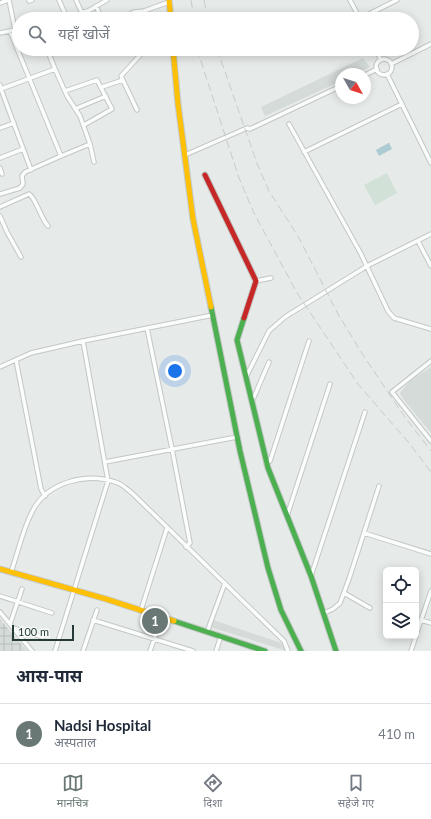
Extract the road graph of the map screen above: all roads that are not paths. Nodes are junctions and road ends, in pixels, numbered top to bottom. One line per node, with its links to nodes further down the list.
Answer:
1 (8, 0): 8 (street); 18 (street)
2 (59, 0): 10 (street)
3 (76, 0): 11 (street)
4 (107, 0): 9 (street)
5 (350, 0): 16 (street)
6 (397, 0): 17 (street)
7 (169, 1): 14 (street); 15 (street)
8 (0, 3)
9 (96, 6): 12 (street); 13 (street)
10 (63, 12)
11 (82, 12)
12 (84, 12)
13 (99, 12)
14 (134, 12)
15 (170, 12)
16 (356, 12)
17 (374, 12)
18 (12, 17)
19 (12, 31): 20 (street)
20 (0, 33)
21 (431, 44): 22 (street)
22 (419, 50)
23 (23, 56): 35 (street)
24 (50, 56): 31 (street)
25 (139, 56): 36 (street)
26 (174, 56): 52 (street)
27 (378, 56): 29 (street)
28 (407, 56): 30 (street)
29 (380, 60): 30 (street); 32 (street)
30 (391, 64): 34 (street)
31 (55, 69): 35 (street); 40 (street)
32 (377, 70): 33 (street); 34 (street)
33 (371, 72)
34 (388, 74): 42 (street)
35 (29, 78): 37 (street); 53 (street)
36 (122, 80): 38 (street); 44 (street)
37 (1, 87): 45 (street)
38 (102, 87): 40 (street); 41 (street)
39 (335, 89): 52 (street)
40 (65, 91): 43 (street)
41 (106, 96): 43 (street); 47 (street)
42 (402, 104): 51 (street); 56 (street)
43 (75, 109): 47 (street)
44 (137, 110)
45 (14, 123): 48 (street); 50 (street)
46 (289, 124): 51 (street)
47 (84, 125): 49 (street)
48 (0, 128)
49 (90, 144): 53 (street); 55 (street)
50 (23, 149): 54 (street); 58 (street)
51 (304, 152): 68 (street)
52 (185, 155): 72 (street)
53 (61, 156): 58 (street)
54 (0, 158)
55 (94, 162)
56 (431, 163)
57 (0, 168): 59 (street)
58 (31, 170): 61 (street)
59 (2, 174)
60 (205, 175): 71 (street)
61 (0, 194)
62 (0, 206): 64 (street)
63 (0, 216): 67 (street)
64 (48, 226)
65 (431, 234): 66 (street)
66 (418, 241): 68 (street); 69 (street)
67 (21, 257)
68 (367, 266): 74 (street); 81 (street)
69 (431, 266)
70 (271, 278): 71 (street)
71 (256, 281): 81 (street)
72 (213, 315): 73 (street); 85 (street)
73 (147, 328): 75 (street); 87 (street)
74 (431, 329)
75 (83, 341): 77 (street); 88 (street)
76 (309, 341): 89 (street)
77 (16, 360): 80 (street); 92 (street)
78 (431, 361): 86 (street)
79 (269, 362): 83 (street)
80 (0, 367)
81 (246, 377): 83 (street)
82 (330, 384): 93 (street)
83 (251, 399): 89 (street)
84 (365, 412): 100 (street)
85 (237, 436): 87 (street); 133 (street)
86 (431, 441)
87 (172, 449): 88 (street); 96 (street)
88 (105, 462): 90 (street)
89 (266, 463): 93 (street)
90 (108, 481): 92 (street); 94 (street); 103 (street)
91 (379, 486): 95 (street)
92 (45, 496): 99 (street)
93 (287, 516): 100 (street)
94 (167, 528): 96 (street); 110 (street)
95 (364, 533): 97 (street); 105 (street)
96 (186, 547): 101 (street)
97 (431, 554)
98 (0, 569): 99 (street)
99 (11, 572): 103 (street)
100 (311, 576): 113 (street)
101 (225, 583): 120 (street); 132 (street)
102 (22, 589): 107 (street)
103 (74, 590): 110 (street); 126 (street)
104 (431, 591): 116 (street)
105 (344, 592): 108 (street); 113 (street)
106 (0, 596): 107 (street)
107 (18, 602): 112 (street); 118 (street)
108 (370, 608)
109 (97, 610): 115 (street)
110 (140, 610): 114 (street)
111 (0, 612): 118 (street)
112 (52, 613)
113 (324, 613): 134 (street)
114 (162, 617): 120 (street); 123 (street)
115 (93, 620): 123 (street); 127 (street)
116 (421, 620): 117 (street); 119 (street)
117 (431, 623)
118 (12, 626): 122 (street); 125 (street)
119 (419, 626)
120 (207, 632): 121 (street)
121 (221, 636): 130 (street); 131 (street)
122 (43, 637)
123 (155, 639): 128 (street); 129 (street)
124 (414, 639): 135 (street)
125 (32, 651)
126 (55, 651)
127 (83, 651)
128 (150, 651)
129 (193, 651)
130 (216, 651)
131 (265, 651)
132 (288, 651)
133 (302, 651)
134 (336, 651)
135 (410, 651)

